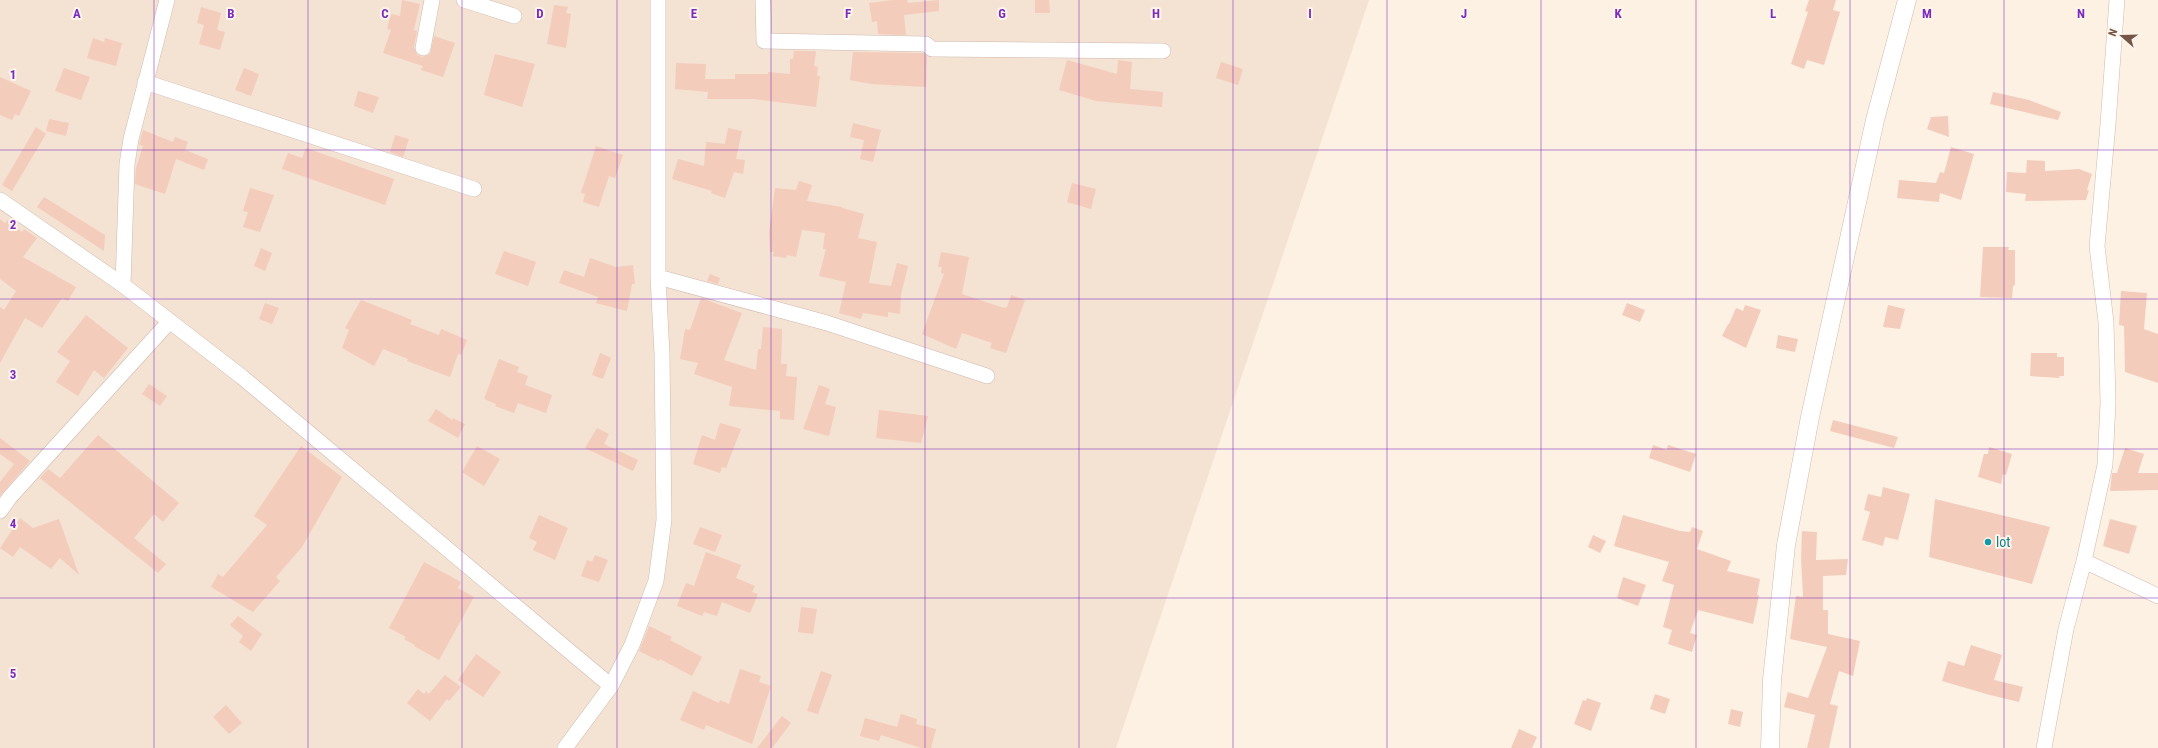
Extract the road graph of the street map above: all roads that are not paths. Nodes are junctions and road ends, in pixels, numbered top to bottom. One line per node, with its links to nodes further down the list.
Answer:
1 (167, 0): 11 (street)
2 (432, 0): 9 (street)
3 (464, 0): 8 (street)
4 (658, 0): 14 (street)
5 (763, 0): 10 (street)
6 (1907, 0): 23 (street)
7 (2117, 0): 19 (street)
8 (514, 16)
9 (423, 48)
10 (1163, 50)
11 (145, 82): 12 (street); 15 (street)
12 (474, 190)
13 (0, 200): 15 (street)
14 (658, 277): 17 (street); 21 (street)
15 (123, 285): 16 (street)
16 (170, 321): 18 (street); 21 (street)
17 (987, 376)
18 (0, 511)
19 (2084, 561): 20 (street); 24 (street)
20 (2158, 596)
21 (612, 686): 22 (street)
22 (565, 748)
23 (1770, 748)
24 (2044, 748)

